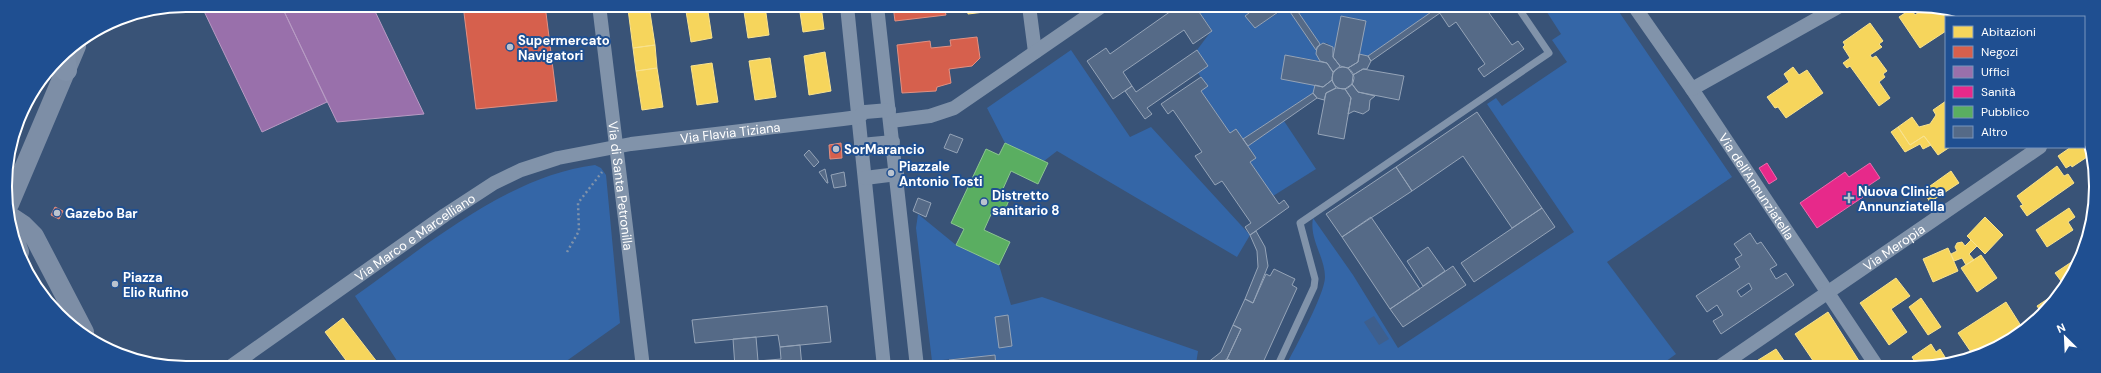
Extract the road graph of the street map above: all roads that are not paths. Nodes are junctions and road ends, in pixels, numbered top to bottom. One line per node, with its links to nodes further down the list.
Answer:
1 (600, 12): 15 (street, Via di Santa Petronilla)
2 (848, 12): 13 (street)
3 (879, 12): 12 (street)
4 (1030, 12): 9 (street)
5 (1093, 12): 9 (street)
6 (1521, 12): 28 (lane)
7 (1638, 12): 11 (street, Via dell'Annunziatella)
8 (1829, 12): 11 (street)
9 (1034, 52): 12 (street)
10 (65, 62): 20 (main road)
11 (1692, 89): 22 (street, Via dell'Annunziatella)
12 (890, 115): 13 (street); 14 (street)
13 (858, 117): 15 (street, Via Flavia Tiziana); 16 (street)
14 (893, 142): 16 (street); 18 (street)
15 (617, 146): 24 (street, Via Marco e Marcelliano); 25 (street, Via di Santa Petronilla)
16 (861, 146): 19 (street)
17 (2039, 148): 22 (street, Via Meropia)
18 (897, 174): 19 (street); 27 (street)
19 (865, 178): 26 (street)
20 (12, 196)
21 (15, 220): 23 (main road)
22 (1828, 294): 29 (street, Via Meropia); 30 (street, Via dell'Annunziatella)
23 (81, 325)
24 (237, 361)
25 (642, 361)
26 (883, 361)
27 (916, 361)
28 (1280, 361)
29 (1730, 361)
30 (1873, 361)

